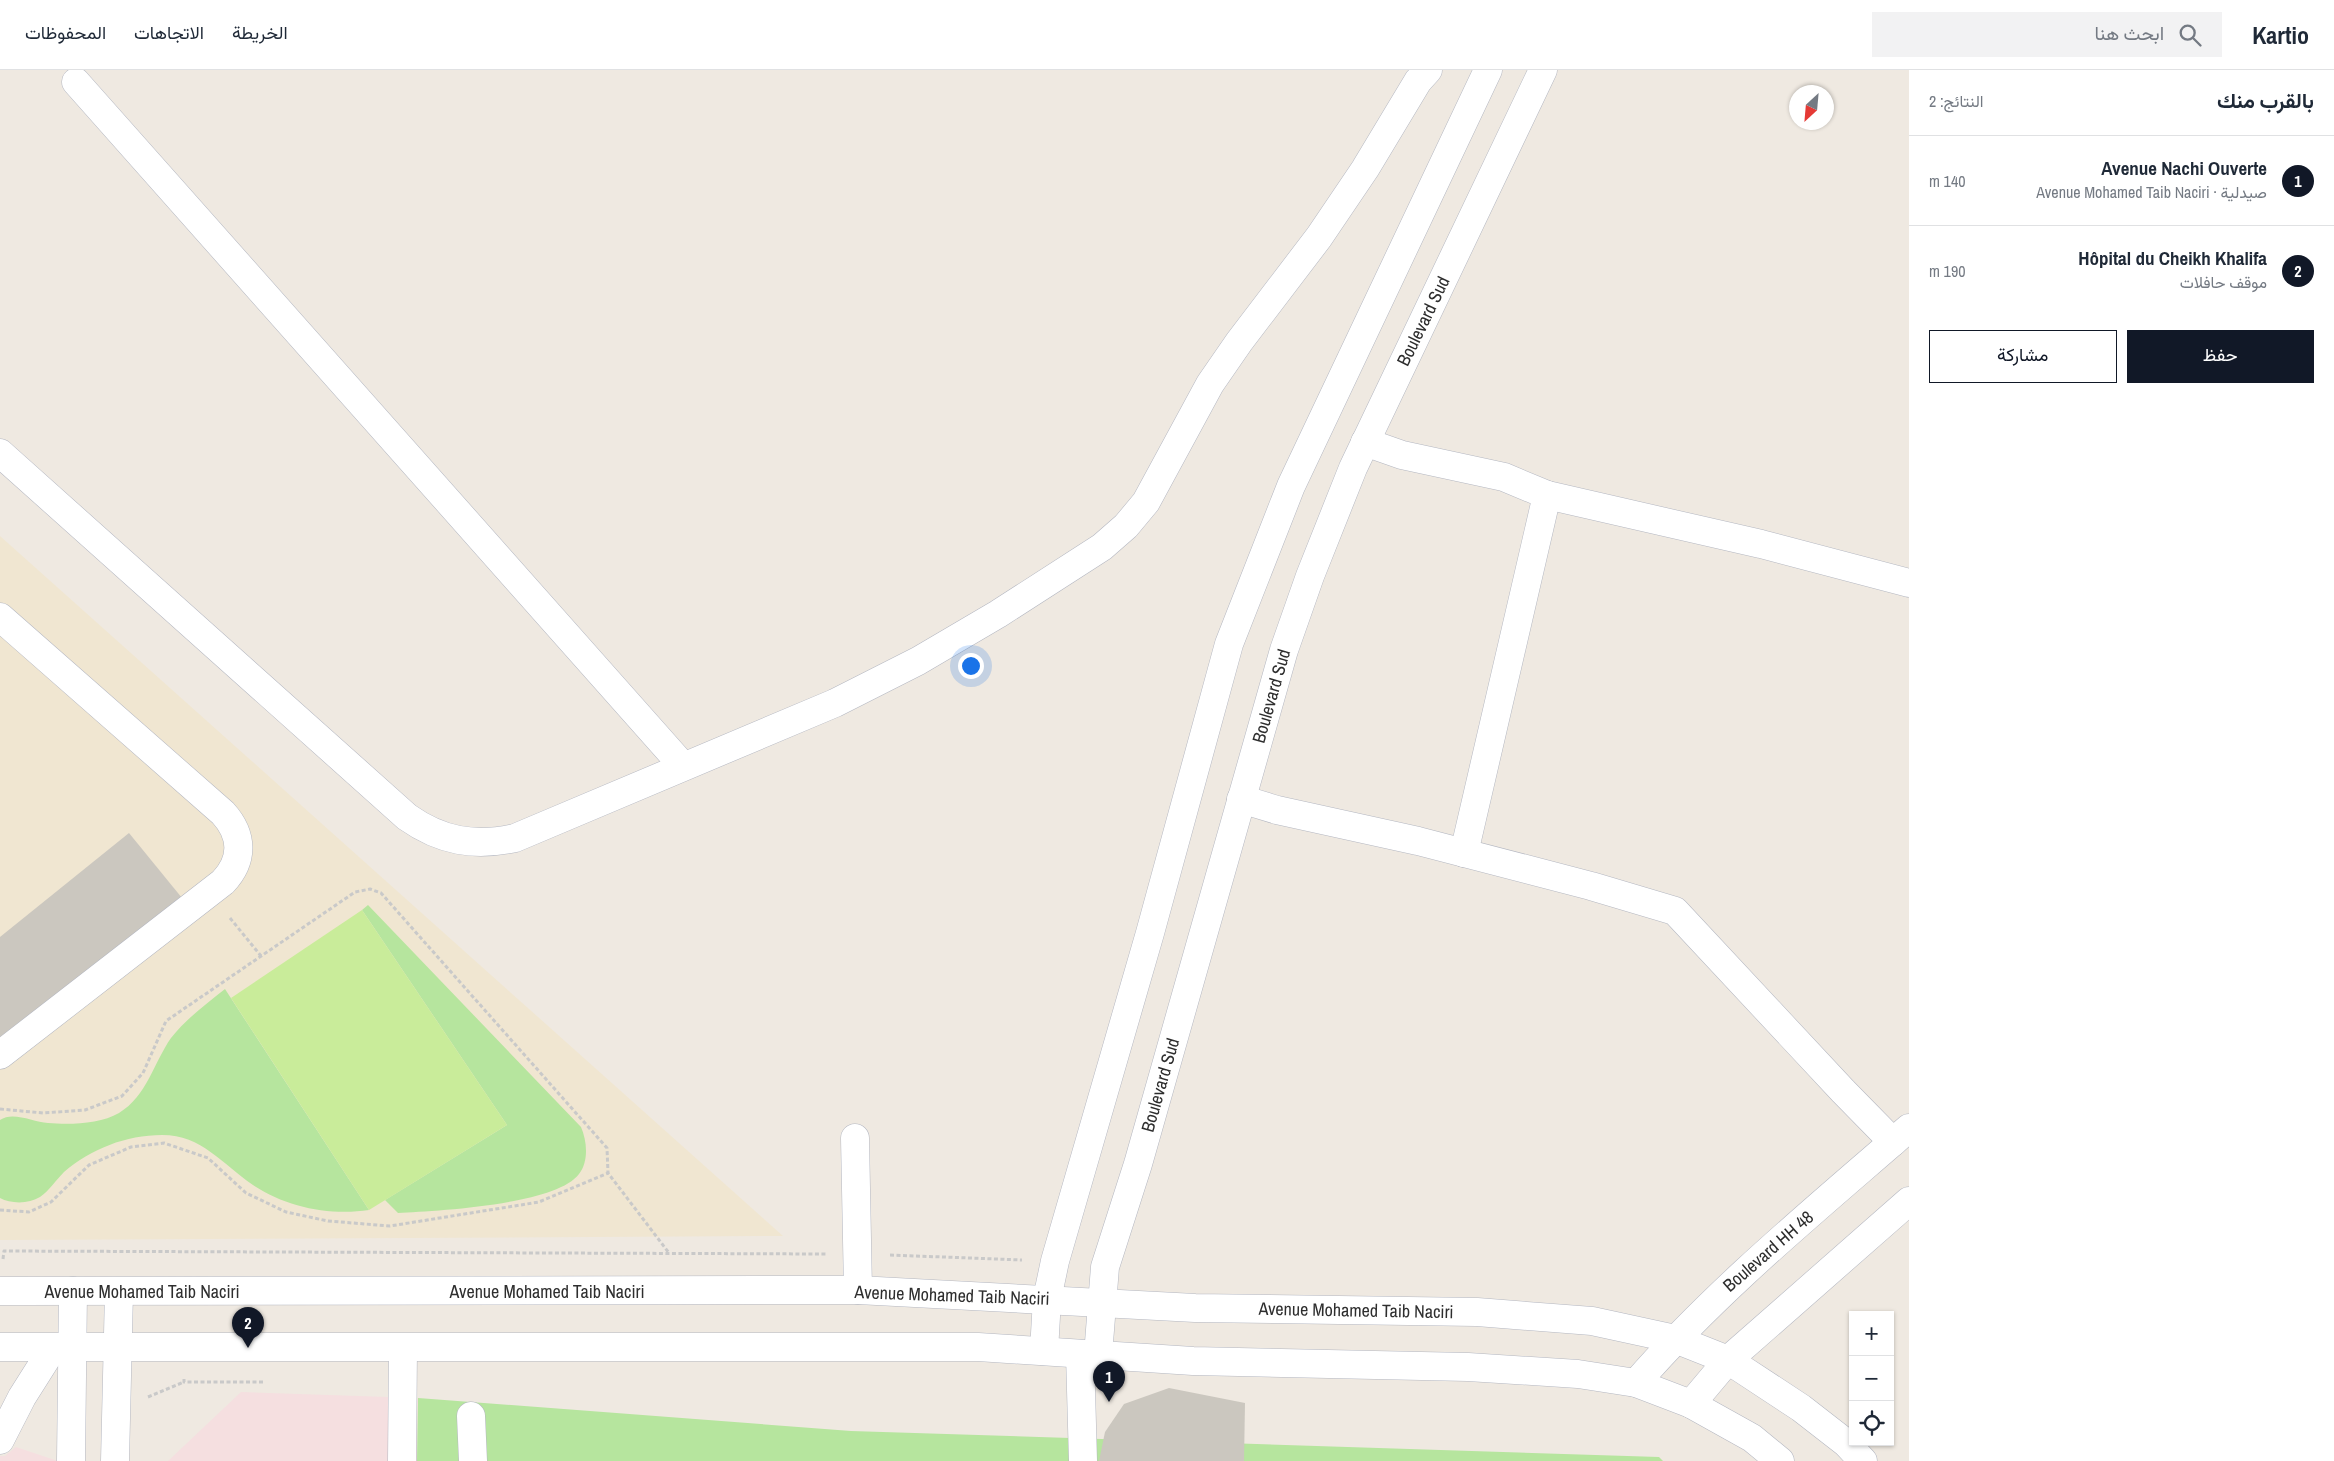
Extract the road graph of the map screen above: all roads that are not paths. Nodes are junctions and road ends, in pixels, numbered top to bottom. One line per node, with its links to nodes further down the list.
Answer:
1 (1428, 70): 10 (street)
2 (1488, 70): 21 (street)
3 (1544, 70): 5 (street, Boulevard Sud)
4 (76, 82): 10 (street)
5 (1365, 442): 7 (street); 11 (street, Boulevard Sud)
6 (0, 453): 10 (street)
7 (1547, 495): 8 (street); 12 (street)
8 (1909, 583)
9 (0, 617): 13 (street)
10 (683, 766)
11 (1241, 800): 12 (street); 22 (street, Boulevard Sud)
12 (1464, 853): 14 (street)
13 (0, 1055)
14 (1901, 1135): 23 (street, Boulevard HH 48)
15 (855, 1138): 17 (street)
16 (1909, 1201): 30 (street)
17 (858, 1290): 20 (street, Avenue Mohamed Taib Naciri); 21 (street, Avenue Mohamed Taib Naciri)
18 (2, 1291): 19 (street, Avenue Mohamed Taib Naciri)
19 (72, 1291): 20 (street, Avenue Mohamed Taib Naciri); 25 (street)
20 (119, 1292): 26 (street)
21 (1047, 1299): 22 (street, Avenue Mohamed Taib Naciri); 28 (street)
22 (1102, 1303): 23 (street, Avenue Mohamed Taib Naciri); 29 (street, Boulevard Sud)
23 (1674, 1339): 30 (street, Avenue Mohamed Taib Naciri); 31 (street, Boulevard HH 48)
24 (0, 1347): 25 (street)
25 (62, 1348): 26 (street); 34 (street); 35 (street)
26 (117, 1348): 27 (street); 36 (street)
27 (403, 1348): 28 (street); 37 (street)
28 (1044, 1352): 29 (street)
29 (1089, 1354): 31 (street); 39 (street, Boulevard Sud)
30 (1728, 1360): 32 (street); 41 (street, Avenue Mohamed Taib Naciri)
31 (1636, 1383): 32 (street)
32 (1692, 1404): 40 (street)
33 (471, 1416): 38 (street)
34 (0, 1440)
35 (71, 1461)
36 (115, 1461)
37 (402, 1461)
38 (473, 1461)
39 (1083, 1461)
40 (1780, 1461)
41 (1863, 1461)

